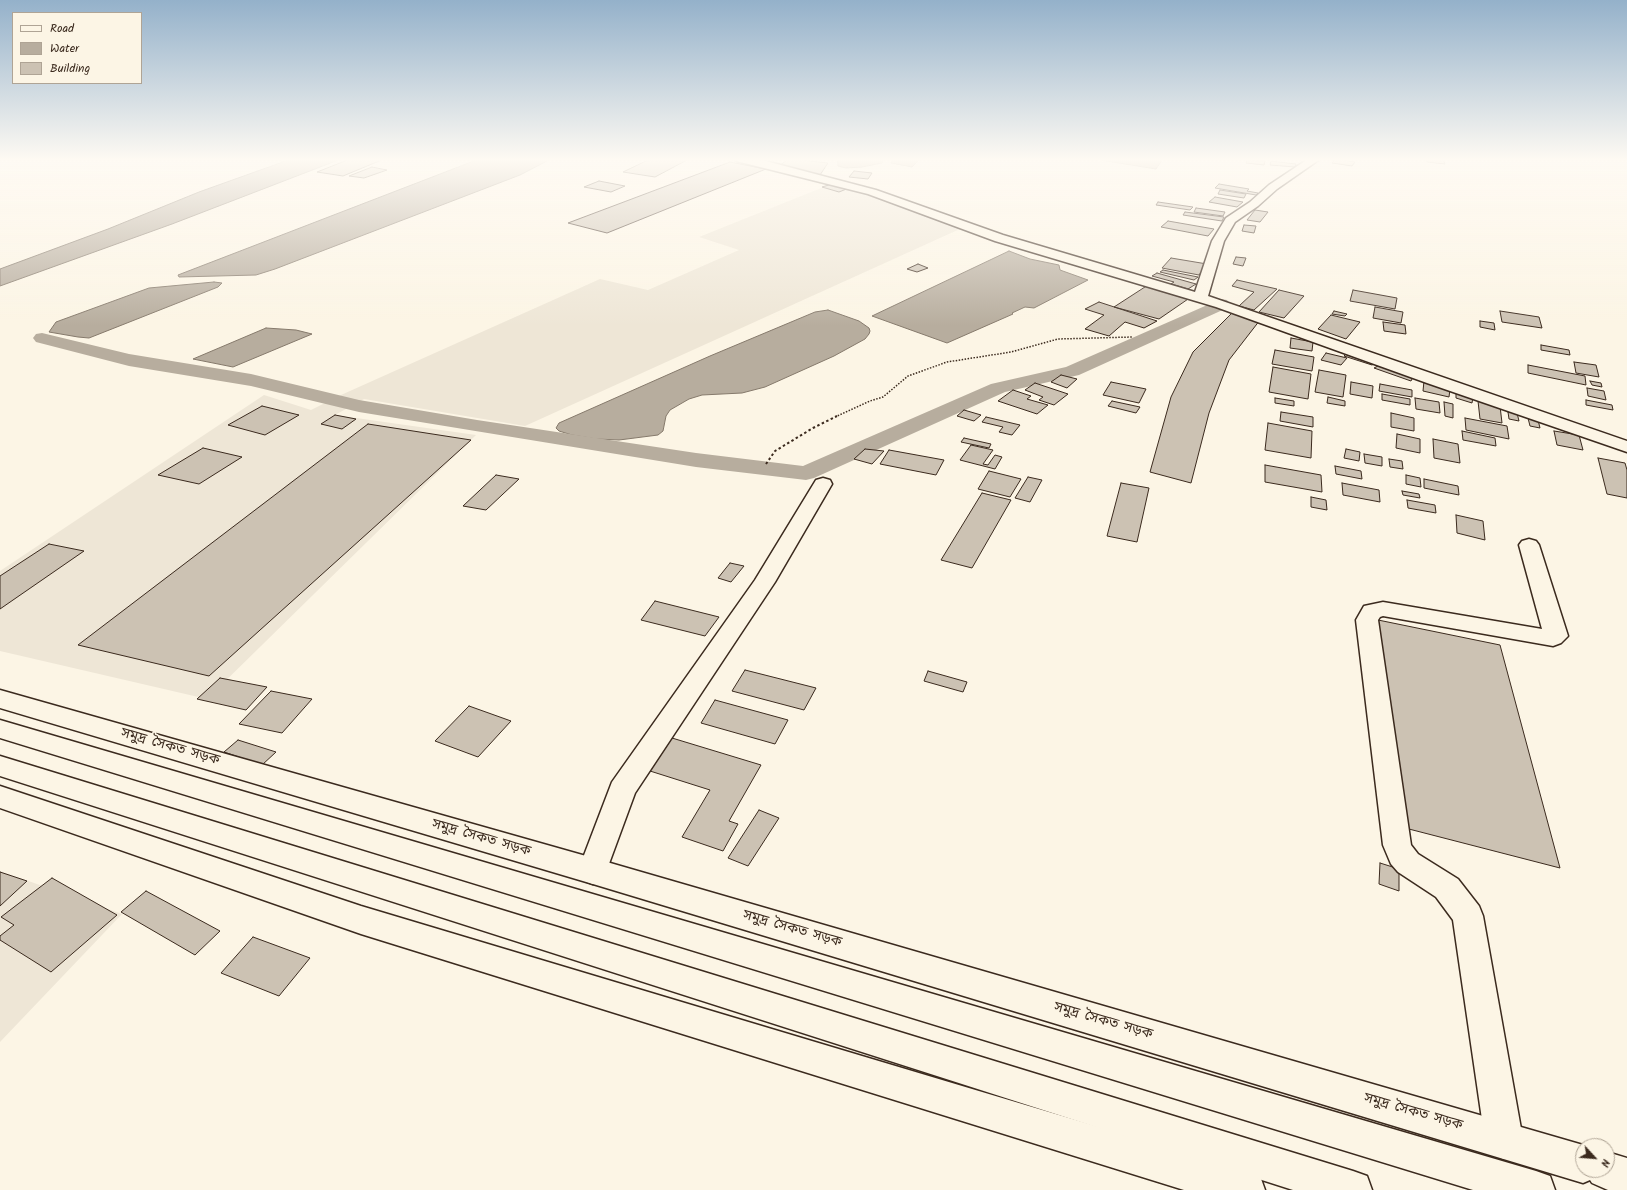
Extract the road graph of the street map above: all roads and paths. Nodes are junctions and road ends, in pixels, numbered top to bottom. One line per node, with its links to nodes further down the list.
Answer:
1 (934, 215): 3 (main road)
2 (1238, 215): 3 (main road)
3 (1200, 298): 5 (main road)
4 (1132, 337): 6 (path)
5 (1627, 447)
6 (766, 464)
7 (823, 484): 13 (main road)
8 (1529, 545): 14 (main road)
9 (0, 699): 13 (main road, সমুদ্র সৈকত সড়ক)
10 (0, 729): 21 (main road)
11 (0, 766): 20 (main road)
12 (0, 797): 18 (main road)
13 (593, 871): 14 (main road, সমুদ্র সৈকত সড়ক)
14 (1504, 1140): 15 (main road, সমুদ্র সৈকত সড়ক)
15 (1575, 1162)
16 (1615, 1173): 17 (main road)
17 (1627, 1177)
18 (1204, 1184): 19 (main road)
19 (1246, 1190)
20 (1354, 1190)
21 (1536, 1190)

